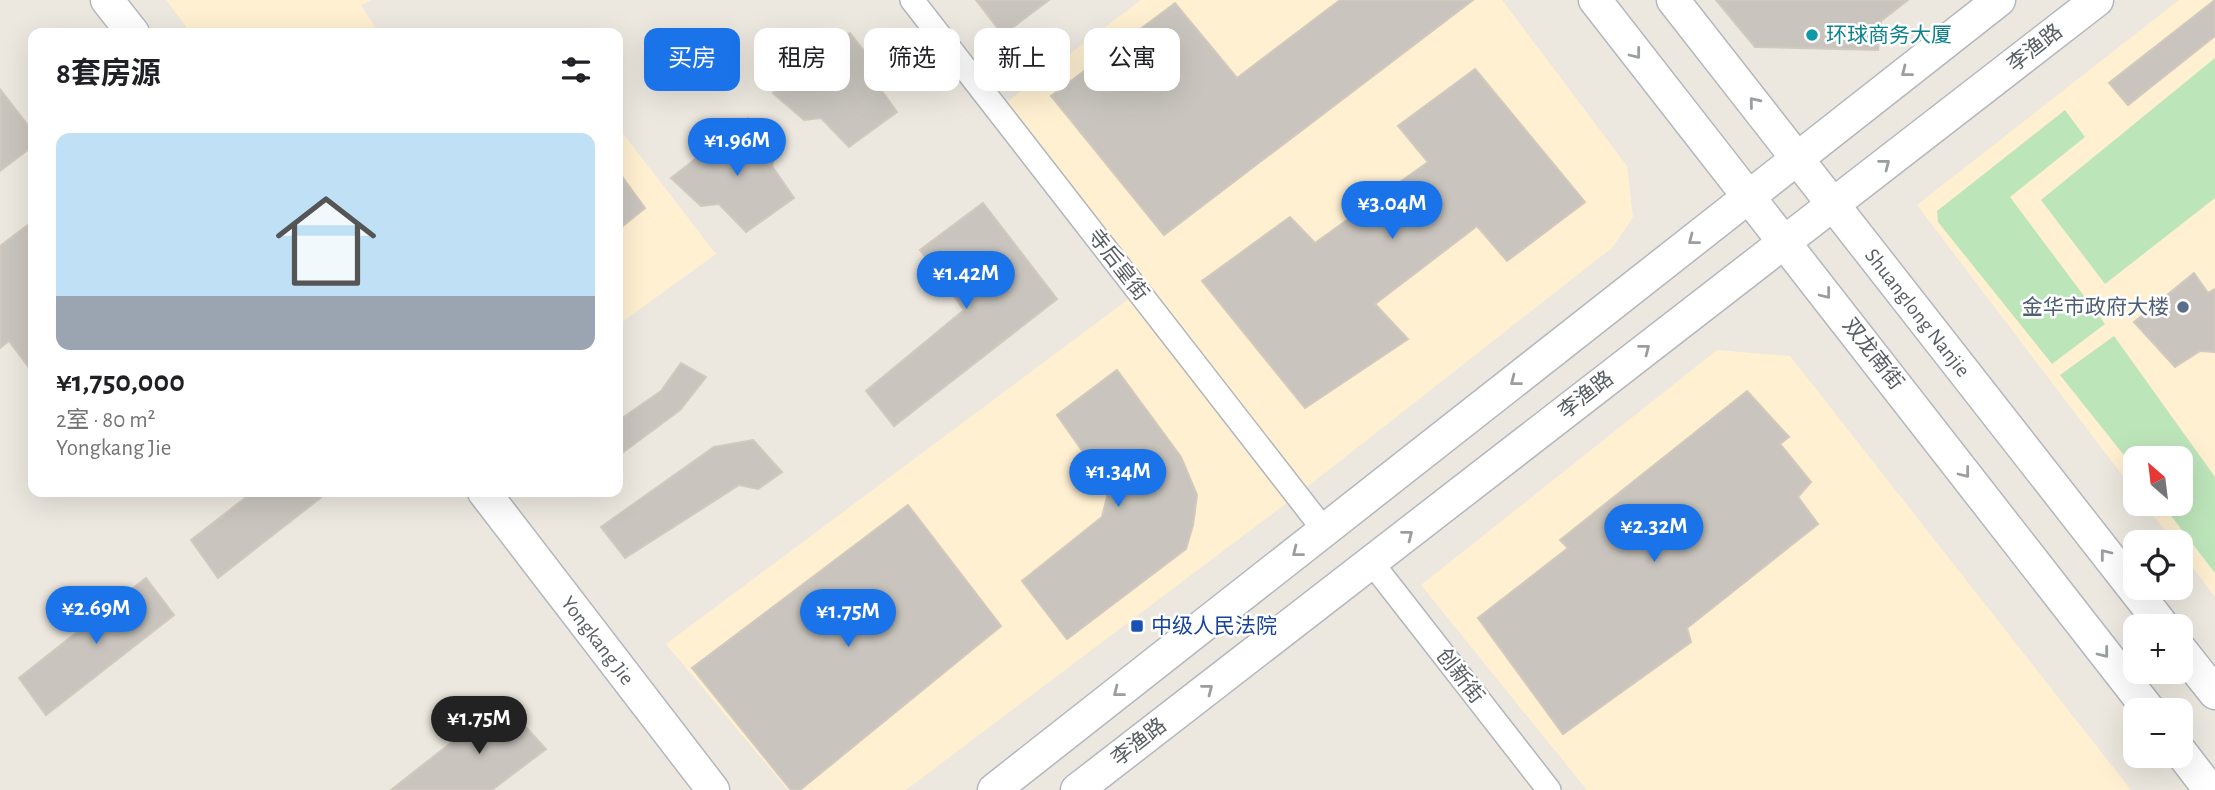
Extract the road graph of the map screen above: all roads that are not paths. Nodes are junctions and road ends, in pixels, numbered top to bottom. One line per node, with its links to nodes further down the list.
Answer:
1 (107, 0): 7 (main road)
2 (912, 0): 13 (street, 寺后皇街)
3 (1595, 0): 9 (main road, 双龙南街, one-way to 9)
4 (1673, 0): 8 (main road, Shuanglong Nanjie, one-way to 4)
5 (1999, 0): 8 (main road, one-way to 8)
6 (2097, 0): 10 (main road, 李渔路, one-way to 6)
7 (129, 28)
8 (1797, 156): 9 (main road); 10 (main road, Shuanglong Nanjie)
9 (1747, 198): 11 (main road, 双龙南街); 13 (main road, one-way to 13)
10 (1831, 206): 11 (main road, 李渔路); 15 (main road, Shuanglong Nanjie, one-way to 10)
11 (1784, 240): 14 (main road, 李渔路, one-way to 11); 18 (main road, 双龙南街, one-way to 18)
12 (488, 497): 20 (main road, Yongkang Jie)
13 (1324, 530): 21 (main road, one-way to 21)
14 (1372, 563): 22 (main road, 李渔路, one-way to 14); 23 (street, 创新街)
15 (2153, 614)
16 (2193, 665): 17 (main road)
17 (2215, 693)
18 (2140, 698)
19 (2193, 768): 24 (main road)
20 (713, 790)
21 (994, 790)
22 (1076, 790)
23 (1549, 790)
24 (2210, 790)

